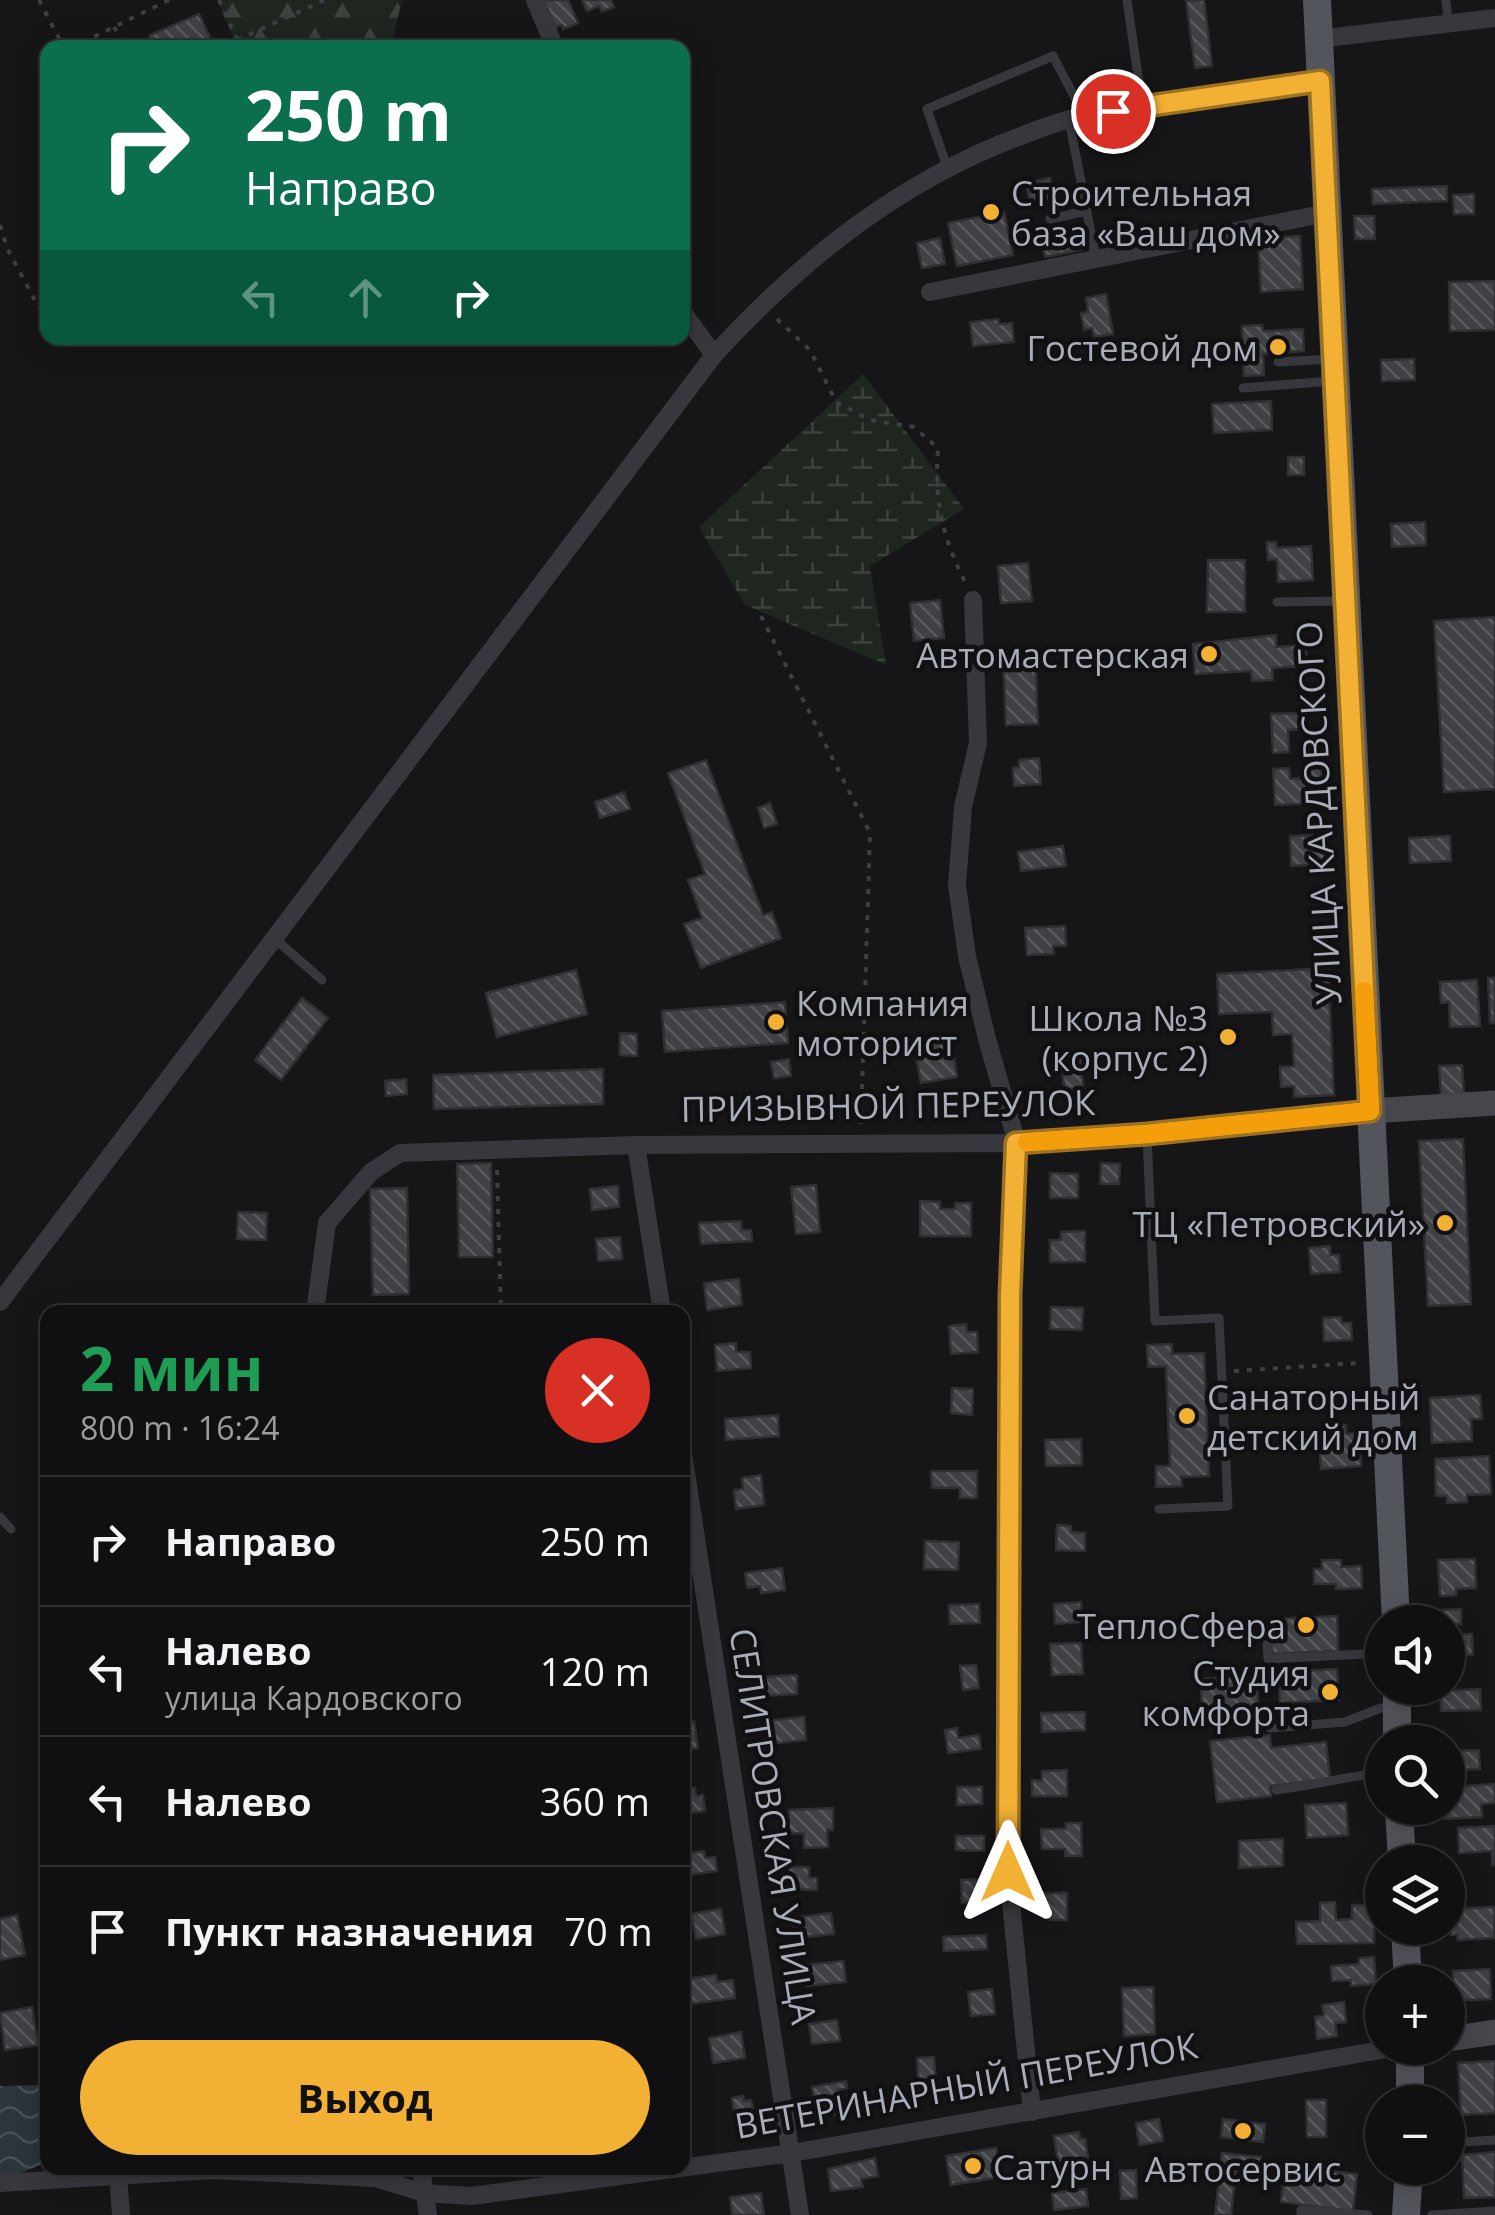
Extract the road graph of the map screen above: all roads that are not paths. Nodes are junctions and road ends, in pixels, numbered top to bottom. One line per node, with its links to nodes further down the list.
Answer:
1 (535, 0): 8 (street)
2 (1127, 0): 10 (lane)
3 (1317, 0): 7 (main road, УЛИЦА КАРДОВСКОГО)
4 (1446, 0): 6 (lane)
5 (1495, 18): 6 (street)
6 (1448, 23): 7 (street)
7 (1318, 39): 9 (main road, УЛИЦА КАРДОВСКОГО)
8 (552, 40)
9 (1320, 81): 10 (street); 14 (main road, УЛИЦА КАРДОВСКОГО)
10 (1142, 107): 11 (street)
11 (1076, 118): 12 (street); 12 (lane); 13 (lane)
12 (946, 167): 19 (street)
13 (1086, 210): 15 (lane); 16 (lane)
14 (1327, 213): 16 (street); 21 (main road, УЛИЦА КАРДОВСКОГО)
15 (1050, 218)
16 (1096, 260): 17 (street)
17 (930, 292)
18 (690, 322): 19 (street)
19 (714, 355): 26 (street)
20 (1278, 362): 21 (lane)
21 (1334, 370): 22 (lane); 24 (main road, УЛИЦА КАРДОВСКОГО)
22 (1243, 388)
23 (974, 600): 31 (street)
24 (1346, 601): 25 (lane); 29 (main road, УЛИЦА КАРДОВСКОГО)
25 (1277, 602)
26 (274, 938): 27 (lane); 33 (street)
27 (322, 980)
28 (1495, 1103): 29 (street, ПРИЗЫВНОЙ ПЕРЕУЛОК)
29 (1370, 1111): 30 (street, ПРИЗЫВНОЙ ПЕРЕУЛОК); 40 (main road, УЛИЦА КАРДОВСКОГО)
30 (1147, 1134): 31 (street, ПРИЗЫВНОЙ ПЕРЕУЛОК); 37 (lane)
31 (1016, 1143): 32 (street, ПРИЗЫВНОЙ ПЕРЕУЛОК); 50 (street)
32 (636, 1145): 34 (street, ПРИЗЫВНОЙ ПЕРЕУЛОК); 35 (street)
33 (0, 1302)
34 (316, 1305)
35 (661, 1305)
36 (690, 1498): 53 (street, СЕЛИТРОВСКАЯ УЛИЦА)
37 (1159, 1510)
38 (0, 1516): 39 (lane)
39 (11, 1529)
40 (1395, 1605)
41 (1266, 1627): 42 (lane)
42 (1365, 1653)
43 (1385, 1705): 44 (lane)
44 (1270, 1728)
45 (1365, 1774): 46 (lane)
46 (1276, 1790)
47 (1495, 2032): 48 (street)
48 (1465, 2036)
49 (1365, 2053): 50 (street, ВЕТЕРИНАРНЫЙ ПЕРЕУЛОК)
50 (1032, 2112): 53 (street, ВЕТЕРИНАРНЫЙ ПЕРЕУЛОК)
51 (1495, 2140): 52 (lane)
52 (1465, 2142)
53 (792, 2153): 54 (street, ВЕТЕРИНАРНЫЙ ПЕРЕУЛОК); 66 (street, СЕЛИТРОВСКАЯ УЛИЦА)
54 (690, 2167)
55 (134, 2175): 59 (street, ВЕТЕРИНАРНЫЙ ПЕРЕУЛОК)
56 (314, 2175): 62 (street, ВЕТЕРИНАРНЫЙ ПЕРЕУЛОК)
57 (421, 2175): 62 (street)
58 (628, 2175): 62 (street, ВЕТЕРИНАРНЫЙ ПЕРЕУЛОК)
59 (118, 2176): 60 (street, ВЕТЕРИНАРНЫЙ ПЕРЕУЛОК); 64 (street)
60 (0, 2183)
61 (1408, 2185): 69 (main road)
62 (424, 2193): 65 (street)
63 (1495, 2211): 70 (lane)
64 (122, 2215)
65 (428, 2215)
66 (800, 2215)
67 (1301, 2215): 68 (lane)
68 (1368, 2215)
69 (1406, 2215)
70 (1432, 2215)

